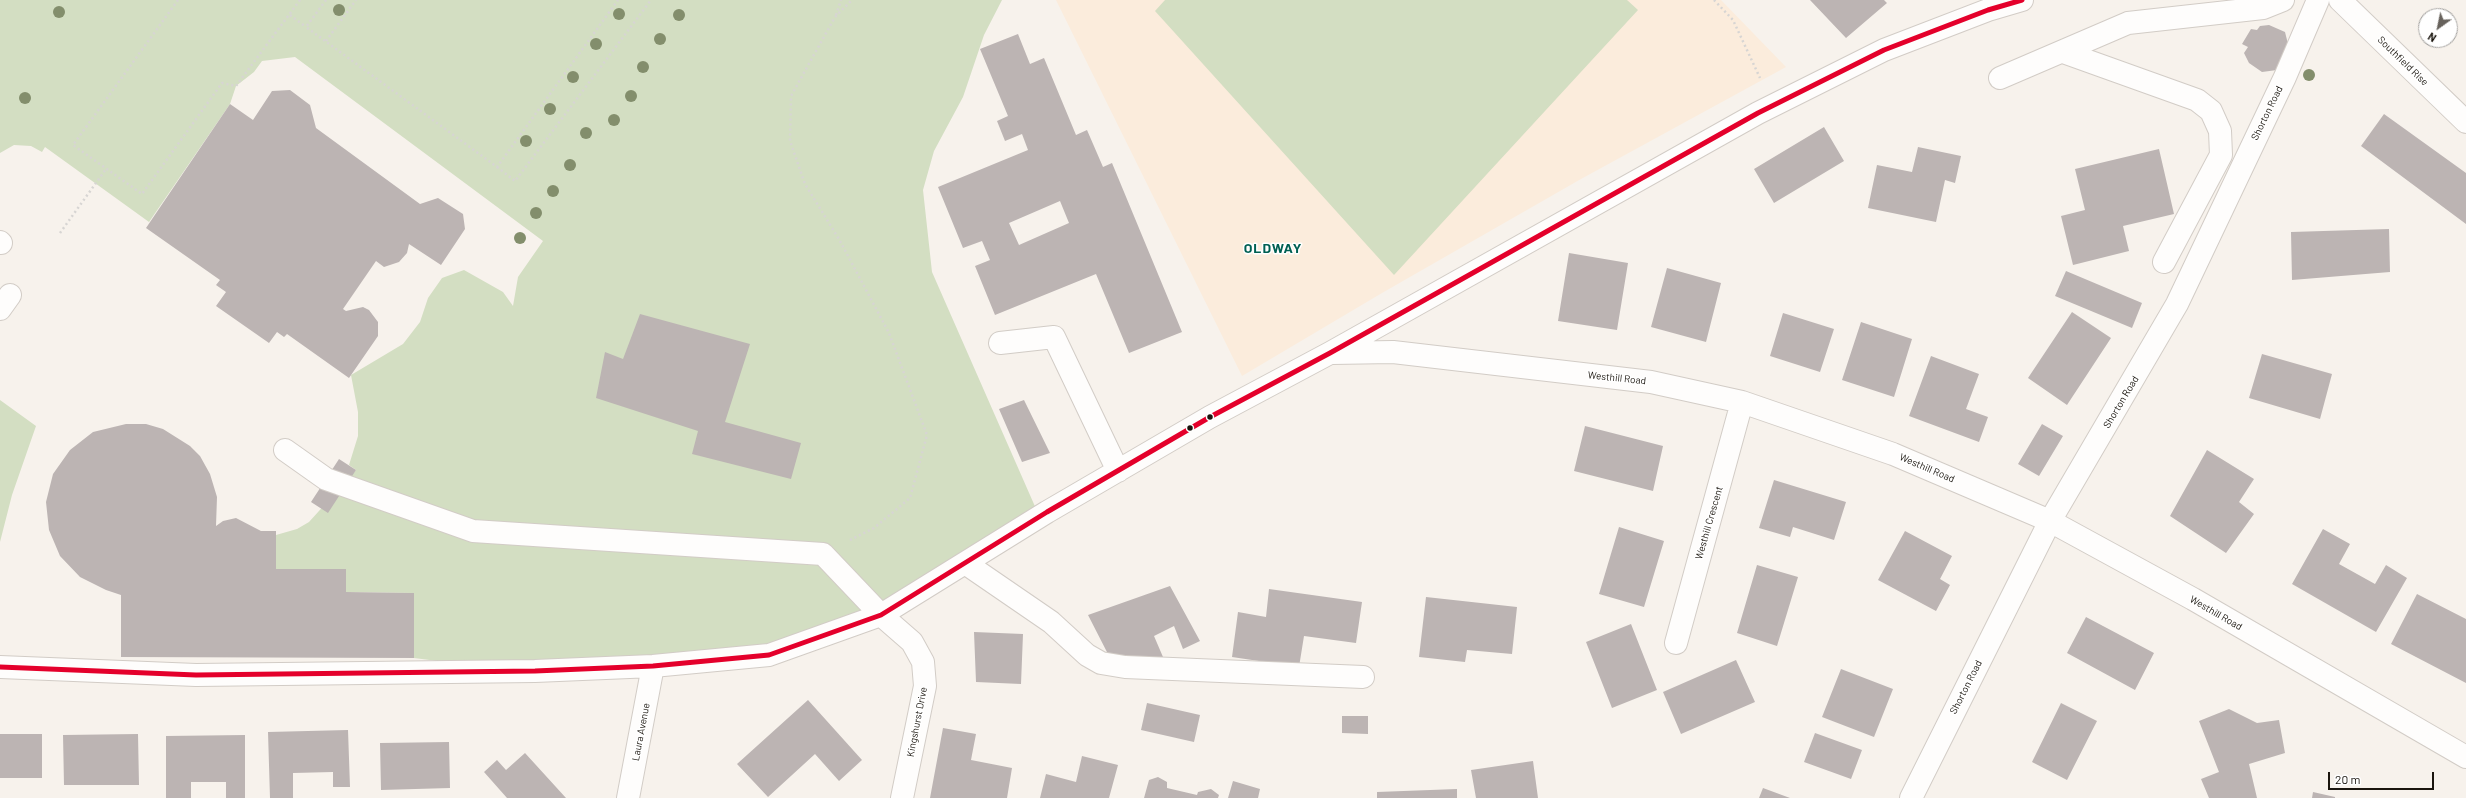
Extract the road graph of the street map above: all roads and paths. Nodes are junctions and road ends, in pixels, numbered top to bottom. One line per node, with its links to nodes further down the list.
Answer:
1 (178, 0): 24 (path)
2 (300, 0): 15 (path)
3 (326, 0): 17 (path)
4 (356, 0): 18 (path)
5 (618, 0): 23 (path)
6 (651, 0): 23 (path)
7 (841, 0): 16 (path)
8 (852, 0): 16 (path)
9 (1714, 0): 21 (path)
10 (2022, 0): 14 (street)
11 (2283, 0): 19 (street)
12 (2318, 0): 32 (street, Shorton Road)
13 (2340, 0): 22 (street, Southfield Rise)
14 (1984, 5): 21 (street)
15 (290, 15): 17 (path); 24 (path)
16 (835, 17): 33 (path)
17 (306, 27): 18 (path)
18 (326, 41): 23 (path)
19 (2062, 52): 20 (street); 26 (street)
20 (2000, 78)
21 (1778, 103): 28 (street)
22 (2466, 122)
23 (497, 167)
24 (106, 169): 25 (path)
25 (60, 233)
26 (2164, 262)
27 (1000, 343): 31 (street)
28 (1330, 353): 29 (street, Westhill Road); 31 (street)
29 (1742, 402): 32 (street, Westhill Road); 36 (street, Westhill Crescent)
30 (285, 450): 33 (street)
31 (1118, 471): 34 (street)
32 (2050, 521): 40 (street, Westhill Road); 43 (street, Shorton Road)
33 (823, 554): 35 (street, Kingshurst Drive)
34 (965, 563): 35 (street); 39 (street)
35 (881, 614): 37 (street); 42 (street, Kingshurst Drive)
36 (1676, 643)
37 (653, 666): 38 (street); 41 (street, Laura Avenue)
38 (0, 667)
39 (1363, 677)
40 (2466, 757)
41 (628, 798)
42 (902, 798)
43 (1911, 798)

